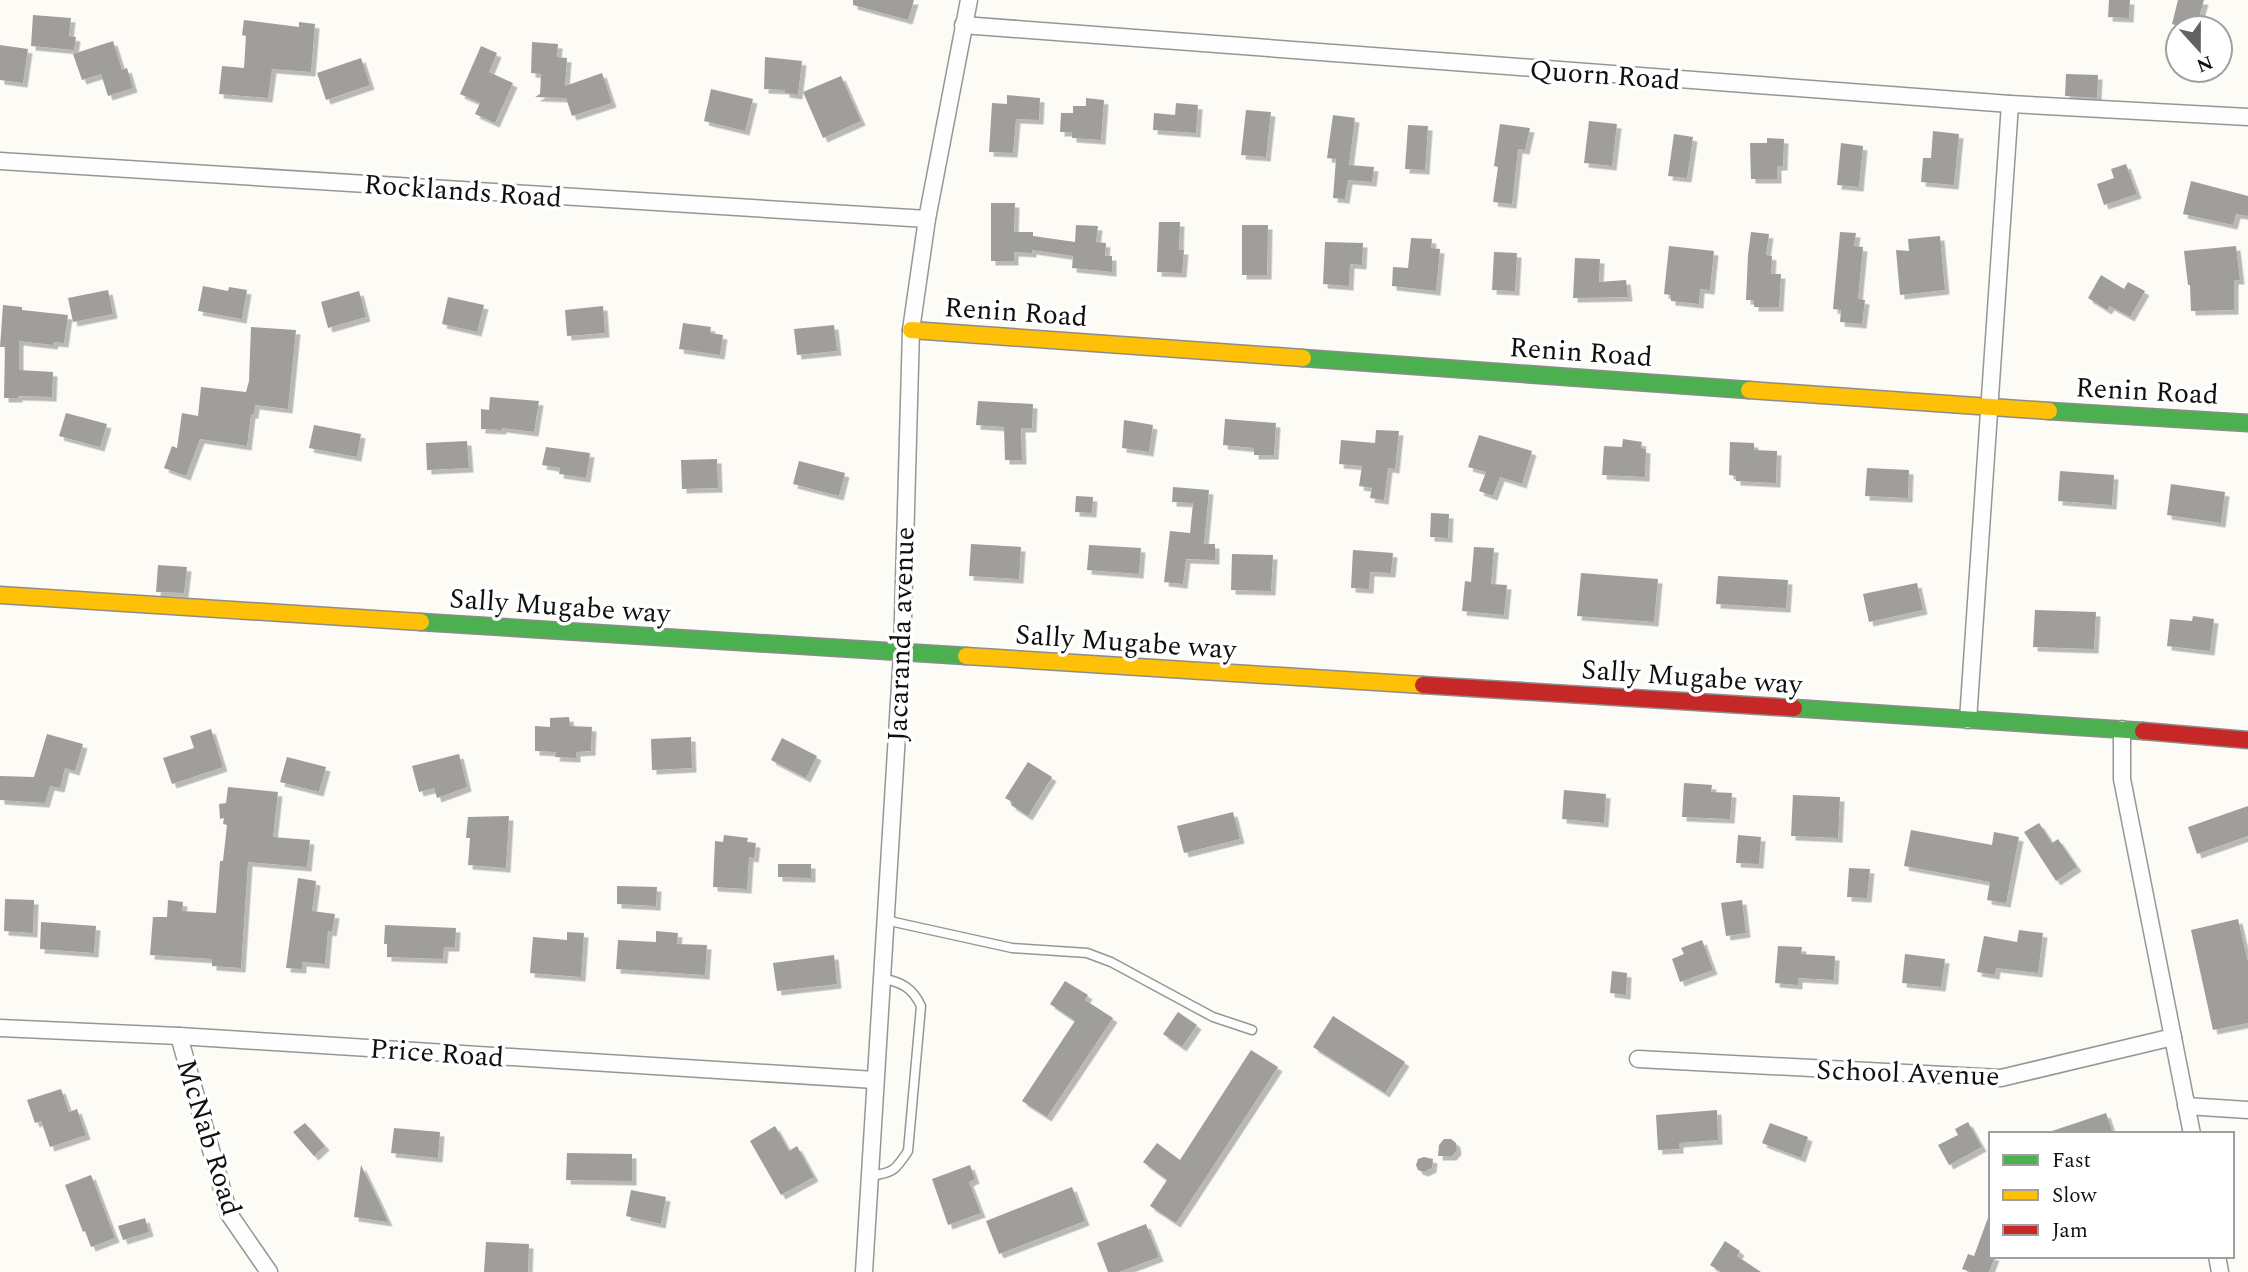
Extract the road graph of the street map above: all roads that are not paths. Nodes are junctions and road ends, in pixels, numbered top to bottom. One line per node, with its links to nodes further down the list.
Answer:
1 (970, 0): 2 (street, Jacaranda avenue)
2 (963, 25): 3 (street, Quorn Road); 6 (street, Jacaranda avenue)
3 (2010, 104): 4 (street, Quorn Road); 8 (street)
4 (2248, 117)
5 (0, 161): 6 (street, Rocklands Road)
6 (927, 219): 7 (street, Jacaranda avenue)
7 (911, 330): 8 (street, Renin Road); 11 (street, Jacaranda avenue)
8 (1989, 407): 9 (street, Renin Road); 12 (street)
9 (2248, 423)
10 (0, 594): 11 (street, Sally Mugabe way)
11 (902, 653): 12 (street, Sally Mugabe way); 15 (street, Jacaranda avenue)
12 (1968, 720): 13 (street, Sally Mugabe way)
13 (2122, 729): 14 (street, Sally Mugabe way); 20 (street)
14 (2248, 740)
15 (885, 920): 16 (street, Jacaranda avenue); 18 (lane)
16 (881, 978): 22 (street, Jacaranda avenue); 26 (lane)
17 (0, 1028): 19 (street, Price Road)
18 (1252, 1030)
19 (179, 1036): 22 (street, Price Road); 27 (street, McNab Road)
20 (2173, 1037): 21 (street, School Avenue); 23 (street)
21 (1638, 1059)
22 (874, 1080): 26 (street, Jacaranda avenue)
23 (2186, 1106): 24 (street); 25 (street)
24 (2248, 1110)
25 (2192, 1132)
26 (869, 1176): 28 (street, Jacaranda avenue)
27 (269, 1272)
28 (864, 1272)

